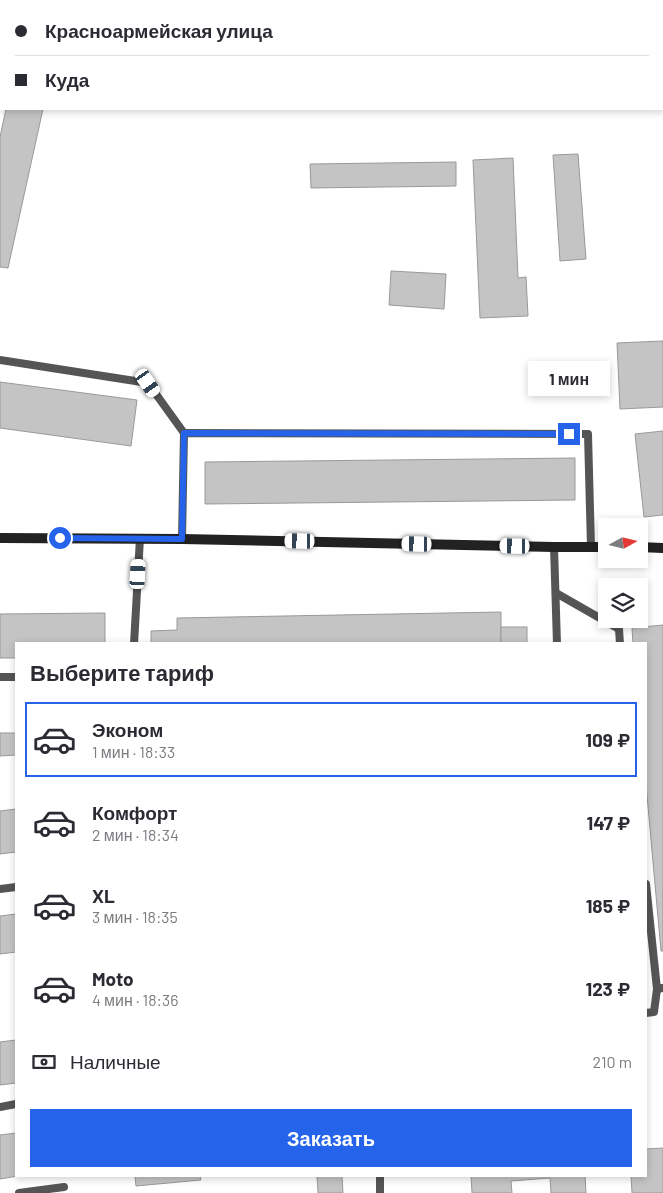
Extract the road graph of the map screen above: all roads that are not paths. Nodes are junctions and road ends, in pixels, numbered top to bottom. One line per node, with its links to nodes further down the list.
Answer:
1 (0, 360): 2 (lane)
2 (184, 433): 5 (lane); 7 (lane)
3 (0, 538): 4 (street)
4 (140, 538): 5 (street); 12 (lane)
5 (182, 539): 6 (street)
6 (554, 547): 7 (street); 11 (lane)
7 (591, 547): 8 (street)
8 (598, 547)
9 (648, 548): 10 (street)
10 (663, 548)
11 (556, 593): 13 (lane); 14 (lane)
12 (134, 642)
13 (557, 642)
14 (620, 642)
15 (0, 677): 16 (lane)
16 (15, 677)
17 (15, 887): 18 (lane)
18 (0, 889)
19 (647, 891): 20 (lane)
20 (660, 988): 21 (lane)
21 (647, 1012)
22 (15, 1104): 23 (lane)
23 (0, 1107)
24 (380, 1177): 27 (lane)
25 (64, 1187): 26 (lane)
26 (19, 1193)
27 (380, 1193)

